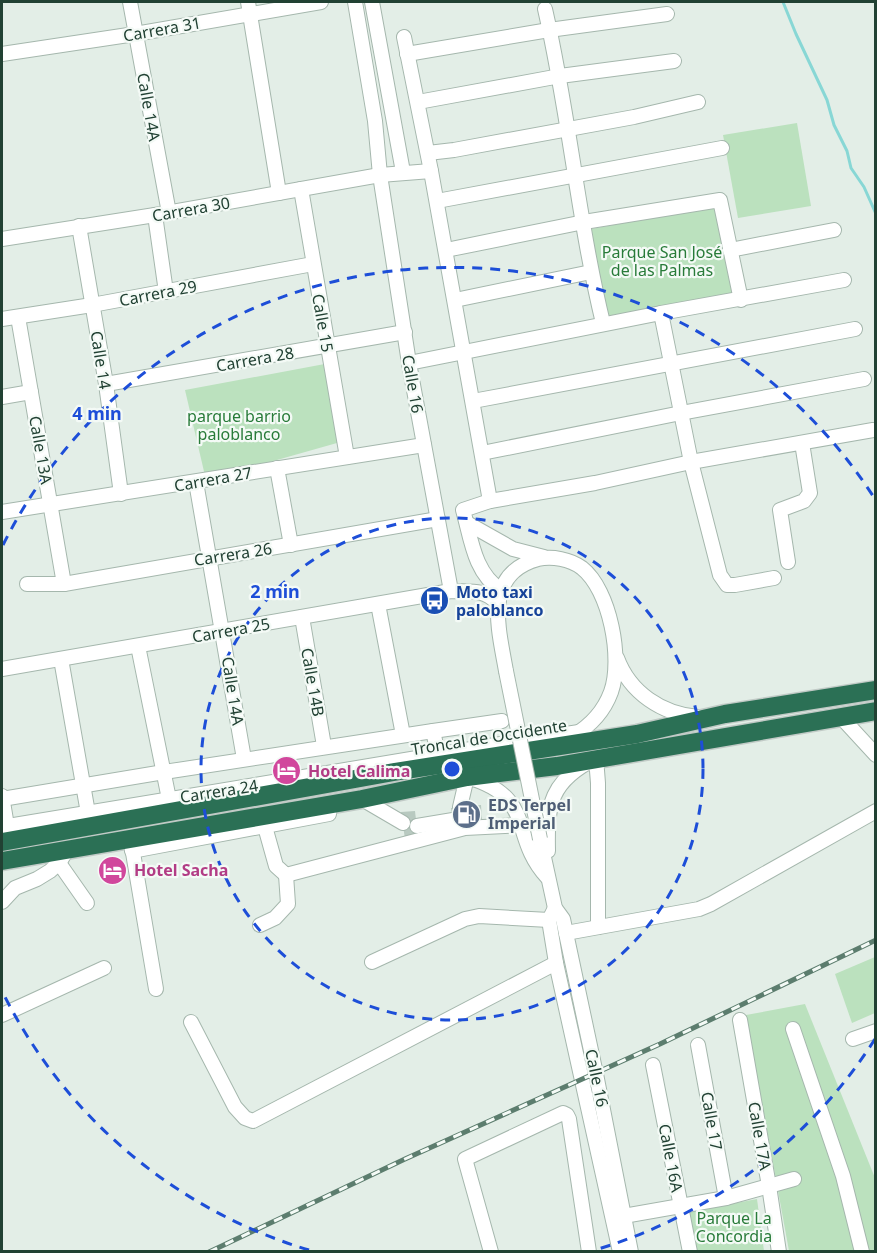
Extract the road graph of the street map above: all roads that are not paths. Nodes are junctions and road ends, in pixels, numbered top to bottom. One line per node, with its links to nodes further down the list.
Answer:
1 (130, 2): 9 (street, Calle 14A)
2 (321, 2): 5 (street, Carrera 31)
3 (355, 2): 22 (street, Calle 16)
4 (372, 2): 21 (street)
5 (249, 8): 9 (street, Carrera 31); 25 (street)
6 (544, 9): 8 (street)
7 (667, 14): 8 (street)
8 (549, 30): 12 (street); 14 (street)
9 (135, 34): 11 (street, Carrera 31); 27 (street, Calle 14A)
10 (404, 37): 12 (street)
11 (2, 54)
12 (407, 54): 15 (street)
13 (674, 62): 14 (street)
14 (560, 76): 15 (street); 17 (street)
15 (418, 102): 19 (street)
16 (698, 102): 17 (street)
17 (569, 129): 19 (street); 23 (street)
18 (722, 148): 23 (street)
19 (428, 153): 20 (street)
20 (431, 171): 21 (street, Carrera 30); 26 (street)
21 (403, 172): 22 (street, Carrera 30)
22 (380, 175): 24 (street, Carrera 30); 46 (street, Calle 16)
23 (576, 175): 26 (street); 28 (street)
24 (301, 189): 25 (street, Carrera 30); 34 (street, Calle 15)
25 (279, 193): 27 (street, Carrera 30)
26 (437, 201): 32 (street)
27 (162, 214): 29 (street, Carrera 30); 37 (street, Calle 14A)
28 (584, 222): 32 (street); 33 (street); 35 (street)
29 (79, 226): 31 (street, Carrera 30); 40 (street, Calle 14)
30 (834, 230): 33 (street)
31 (2, 239)
32 (446, 250): 38 (street)
33 (730, 250): 39 (street)
34 (313, 264): 37 (street, Carrera 29); 47 (street, Calle 15)
35 (591, 272): 38 (street); 44 (street)
36 (844, 280): 39 (street)
37 (165, 291): 40 (street, Carrera 29)
38 (455, 300): 48 (street)
39 (741, 300): 41 (street)
40 (92, 305): 42 (street, Carrera 29); 52 (street, Calle 14)
41 (661, 313): 44 (street); 50 (street)
42 (18, 317): 43 (street, Carrera 29); 53 (street, Calle 13A)
43 (2, 319)
44 (603, 323): 48 (street)
45 (855, 329): 50 (street)
46 (405, 332): 47 (street, Carrera 28); 49 (street, Calle 16)
47 (327, 346): 52 (street, Carrera 28); 61 (street, Calle 15)
48 (464, 351): 49 (street); 55 (street)
49 (409, 363): 59 (street, Calle 16)
50 (670, 363): 55 (street); 56 (street)
51 (864, 379): 56 (street)
52 (105, 384): 65 (street, Calle 14)
53 (31, 392): 54 (street); 67 (street, Calle 13A)
54 (2, 397)
55 (473, 401): 60 (street)
56 (681, 413): 60 (street); 62 (street)
57 (873, 430): 58 (street)
58 (802, 443): 62 (street); 74 (street)
59 (424, 445): 61 (street, Carrera 27); 69 (street, Calle 16)
60 (482, 453): 66 (street)
61 (347, 457): 63 (street, Carrera 27)
62 (691, 462): 66 (street); 75 (street)
63 (277, 468): 64 (street, Carrera 27); 71 (street)
64 (196, 482): 65 (street, Carrera 27); 72 (street, Calle 14A)
65 (121, 494): 67 (street, Carrera 27)
66 (490, 501): 70 (street)
67 (50, 505): 68 (street, Carrera 27); 77 (street, Calle 13A)
68 (2, 512)
69 (438, 519): 71 (street, Carrera 26); 78 (street, Calle 16)
70 (467, 523): 73 (street); 79 (street)
71 (291, 545): 72 (street, Carrera 26)
72 (210, 558): 77 (street, Carrera 26); 83 (street, Calle 14A)
73 (545, 558): 79 (street); 85 (street)
74 (788, 562)
75 (774, 578)
76 (27, 584): 77 (street, Carrera 26)
77 (64, 584)
78 (456, 592): 79 (street, Carrera 25); 80 (street, Carrera 25); 82 (street)
79 (499, 597): 82 (street, Calle 16)
80 (378, 604): 81 (street, Carrera 25); 95 (street)
81 (302, 617): 83 (street, Carrera 25); 96 (street, Calle 14B)
82 (497, 622): 118 (street, Calle 16, bridge)
83 (223, 631): 84 (street, Carrera 25); 101 (street, Calle 14A)
84 (138, 646): 86 (street, Carrera 25); 102 (street)
85 (614, 650): 90 (street); 94 (street)
86 (61, 659): 87 (street, Carrera 25); 104 (street)
87 (2, 669)
88 (876, 690): 90 (highway, Troncal de Occidente)
89 (876, 711): 91 (highway)
90 (725, 714): 97 (highway, Troncal de Occidente)
91 (841, 717): 99 (street); 100 (highway)
92 (502, 721): 93 (street)
93 (433, 731): 95 (street); 98 (street)
94 (579, 732): 97 (street); 98 (street, Carrera 24)
95 (403, 735): 96 (street)
96 (324, 746): 101 (street)
97 (543, 748): 113 (highway, Troncal de Occidente)
98 (438, 754): 106 (street, Carrera 24)
99 (876, 755)
100 (596, 758): 103 (highway); 118 (street); 124 (street)
101 (244, 759): 102 (street)
102 (164, 772): 104 (street); 106 (street)
103 (467, 777): 107 (highway); 110 (street); 112 (street)
104 (83, 785): 105 (street); 109 (street)
105 (2, 799): 113 (street)
106 (169, 799): 109 (street, Carrera 24)
107 (367, 802): 110 (street); 111 (highway)
108 (876, 811): 124 (street)
109 (87, 813): 113 (street, Carrera 24)
110 (460, 819): 112 (street); 117 (street)
111 (263, 821): 114 (highway); 117 (street)
112 (522, 825): 118 (street)
113 (7, 834)
114 (131, 845): 115 (highway); 129 (street)
115 (63, 856): 116 (highway); 119 (street); 121 (street)
116 (2, 861)
117 (286, 876): 123 (street)
118 (549, 876): 122 (street, Calle 16)
119 (8, 889): 120 (street)
120 (2, 902)
121 (87, 903)
122 (552, 914): 125 (street, Calle 16); 126 (street); 127 (street, Calle 16)
123 (260, 925)
124 (598, 927): 125 (street)
125 (566, 933): 142 (street, Calle 16)
126 (372, 962)
127 (556, 963): 132 (street); 142 (street, Calle 16)
128 (104, 969): 130 (street)
129 (156, 989)
130 (2, 1015)
131 (740, 1020): 139 (street, Calle 17A)
132 (191, 1023)
133 (793, 1029): 149 (street)
134 (876, 1030): 135 (street)
135 (853, 1039)
136 (698, 1045): 140 (street, Calle 17)
137 (653, 1065): 141 (street, Calle 16A)
138 (794, 1179): 139 (street)
139 (769, 1186): 140 (street); 148 (street, Calle 17A)
140 (726, 1198): 141 (street)
141 (681, 1207): 142 (street); 147 (street, Calle 16A)
142 (618, 1217): 145 (street, Calle 16); 146 (street, Calle 16)
143 (491, 1251): 144 (street)
144 (590, 1251)
145 (620, 1251)
146 (631, 1251)
147 (690, 1251)
148 (778, 1251)
149 (862, 1251)

